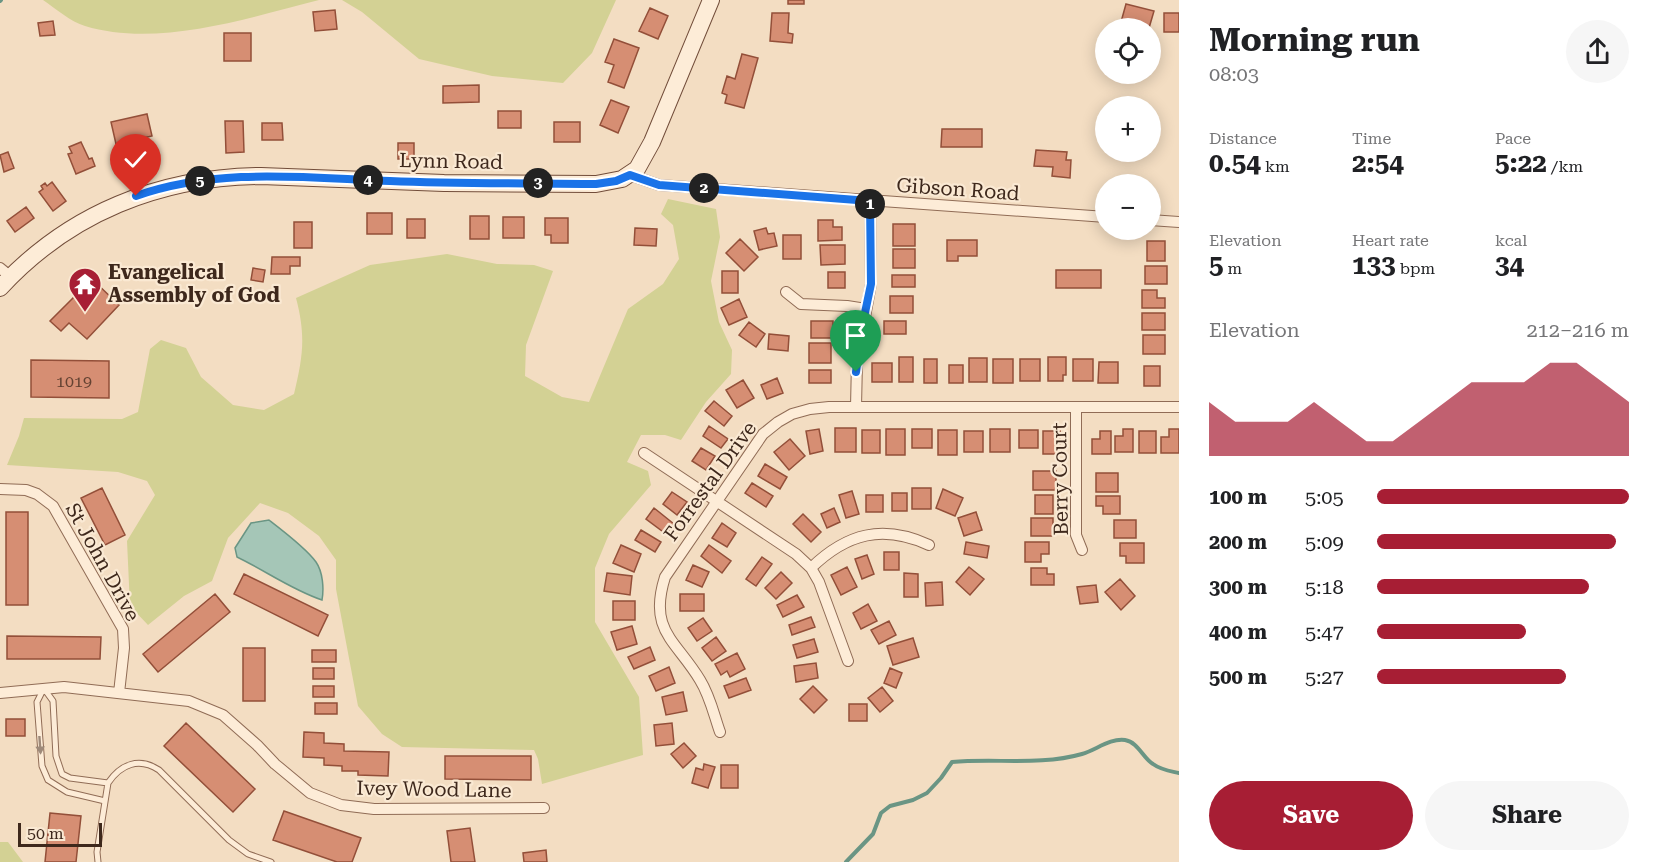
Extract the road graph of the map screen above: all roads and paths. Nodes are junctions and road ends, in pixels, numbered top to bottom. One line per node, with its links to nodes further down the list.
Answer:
1 (711, 0): 2 (street)
2 (630, 175): 3 (street, Gibson Road); 7 (street, Lynn Road)
3 (870, 201): 4 (street, Gibson Road); 9 (street)
4 (1095, 216)
5 (1161, 221): 6 (street)
6 (1179, 222)
7 (4, 278)
8 (786, 292): 9 (street)
9 (866, 309): 10 (street)
10 (856, 407): 11 (street, Forrestal Drive); 15 (street, Forrestal Drive)
11 (1076, 407): 12 (street, Forrestal Drive); 17 (street, Berry Court)
12 (1179, 407)
13 (644, 453): 15 (street)
14 (0, 489): 22 (street, St John Drive)
15 (717, 501): 18 (street); 23 (street, Forrestal Drive)
16 (929, 545): 18 (street)
17 (1082, 550)
18 (812, 568): 19 (street)
19 (848, 661)
20 (44, 688): 21 (street, Ivey Wood Lane); 22 (street, Ivey Wood Lane); 24 (lane); 25 (lane, one-way to 25)
21 (0, 693)
22 (119, 693): 26 (street, Ivey Wood Lane)
23 (720, 732)
24 (108, 783): 25 (lane); 28 (lane)
25 (105, 801): 27 (lane)
26 (543, 808)
27 (98, 862)
28 (271, 862)

